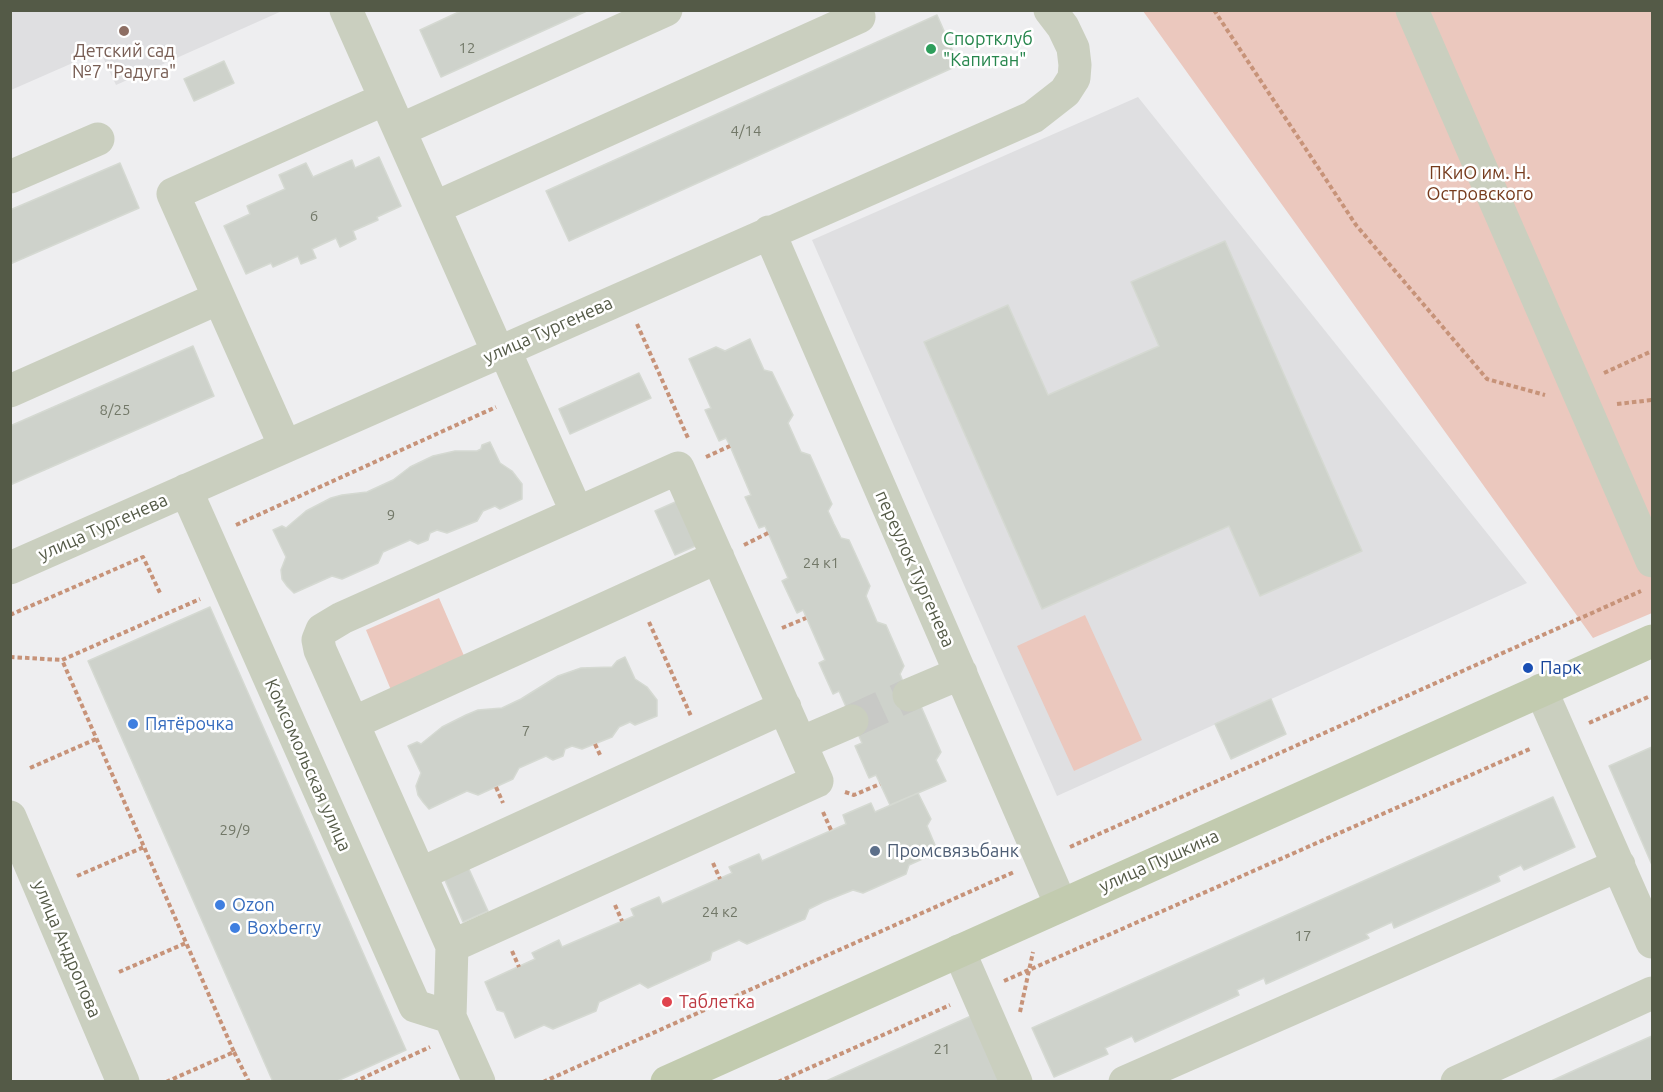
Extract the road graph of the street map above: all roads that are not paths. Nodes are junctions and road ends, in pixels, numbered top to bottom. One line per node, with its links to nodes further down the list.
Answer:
1 (346, 10): 6 (street)
2 (666, 10): 7 (street)
3 (856, 10): 10 (street)
4 (1050, 10): 11 (street, улица Тургенева)
5 (1412, 10): 20 (street)
6 (386, 99): 7 (street); 12 (street)
7 (400, 130): 10 (street)
8 (98, 139): 9 (street)
9 (10, 177)
10 (434, 208): 13 (street)
11 (769, 232): 13 (street, улица Тургенева); 22 (street, переулок Тургенева)
12 (219, 298): 14 (street); 15 (street)
13 (501, 351): 15 (street, улица Тургенева); 17 (street)
14 (10, 391)
15 (285, 446): 16 (street, улица Тургенева)
16 (186, 490): 19 (street, улица Тургенева); 37 (street, Комсомольская улица)
17 (578, 513): 18 (street); 27 (street)
18 (727, 553): 25 (street); 27 (street)
19 (10, 568)
20 (1648, 575)
21 (1653, 640): 23 (main road, улица Пушкина)
22 (961, 673): 24 (street); 32 (street, переулок Тургенева)
23 (1542, 690): 30 (street); 32 (main road, улица Пушкина)
24 (909, 695)
25 (785, 707): 28 (street); 31 (street)
26 (852, 721): 28 (street)
27 (353, 723): 31 (street)
28 (801, 743): 34 (street)
29 (10, 817): 39 (street, улица Андропова)
30 (1619, 865): 33 (street); 42 (street)
31 (420, 874): 34 (street)
32 (1051, 909): 35 (main road, улица Пушкина)
33 (1653, 942)
34 (452, 946): 37 (street)
35 (959, 951): 38 (street); 41 (main road, улица Пушкина)
36 (1653, 993): 43 (street)
37 (454, 1026): 40 (street)
38 (1012, 1073)
39 (123, 1082)
40 (479, 1082)
41 (667, 1082)
42 (1125, 1082)
43 (1457, 1082)

